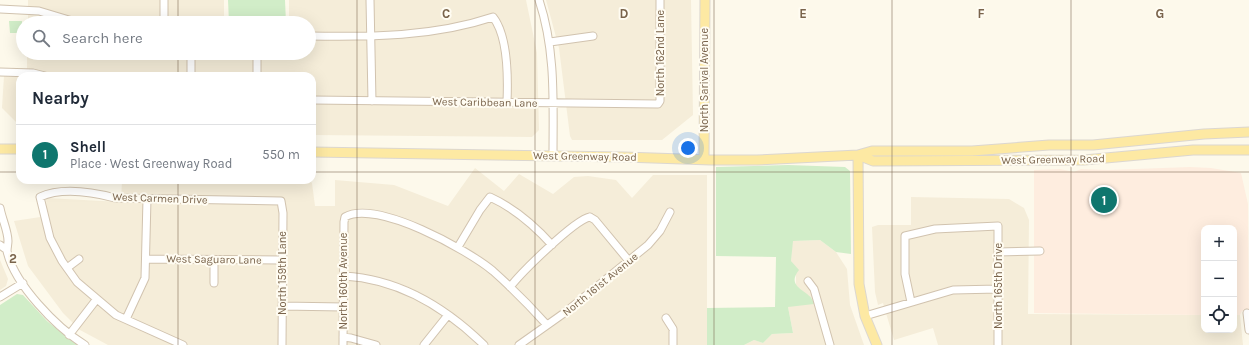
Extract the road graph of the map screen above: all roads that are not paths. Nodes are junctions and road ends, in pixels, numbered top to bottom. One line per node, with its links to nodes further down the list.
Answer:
1 (164, 0): 8 (street)
2 (370, 0): 11 (street)
3 (539, 0): 12 (street)
4 (660, 0): 23 (street, North 162nd Lane)
5 (705, 0): 31 (main road, North Sarival Avenue)
6 (0, 9): 7 (street)
7 (56, 16)
8 (164, 16)
9 (316, 36): 11 (street)
10 (593, 36): 12 (street)
11 (370, 37): 20 (street); 21 (street)
12 (550, 42): 22 (street)
13 (191, 60): 17 (street)
14 (257, 60): 18 (street)
15 (0, 72): 16 (street)
16 (16, 72)
17 (191, 72)
18 (257, 72)
19 (316, 100): 20 (street, West Caribbean Lane)
20 (372, 101): 21 (street, West Caribbean Lane)
21 (507, 102): 22 (street, West Caribbean Lane)
22 (554, 103): 23 (street, West Caribbean Lane); 29 (street)
23 (658, 104)
24 (1249, 132): 30 (main road, West Greenway Road)
25 (0, 149): 26 (main road)
26 (16, 149)
27 (1249, 150): 30 (main road, West Greenway Road)
28 (316, 152): 29 (main road, West Greenway Road)
29 (553, 155): 31 (main road, West Greenway Road)
30 (858, 155): 31 (main road, West Greenway Road); 61 (main road)
31 (704, 159)
32 (147, 199): 33 (street, West Carmen Drive); 43 (street); 47 (street, West Carmen Drive)
33 (281, 201): 45 (street, North 159th Lane)
34 (0, 208): 39 (street)
35 (670, 212): 46 (street, North 161st Avenue)
36 (0, 245): 39 (street)
37 (552, 245): 38 (street); 46 (street); 52 (street)
38 (458, 247): 48 (street, North 160th Avenue); 52 (street)
39 (4, 251): 50 (street)
40 (1040, 251): 41 (street)
41 (998, 252): 53 (street, North 165th Drive); 56 (street, North 165th Drive)
42 (79, 259): 47 (street)
43 (147, 259): 44 (street, West Saguaro Lane); 63 (street)
44 (214, 260): 45 (street, West Saguaro Lane); 51 (street)
45 (282, 260): 57 (street, North 159th Lane)
46 (628, 261): 64 (street, North 161st Avenue)
47 (67, 268): 55 (street)
48 (344, 276): 58 (street, North 160th Avenue); 60 (street)
49 (808, 281): 76 (street)
50 (23, 283): 54 (street); 66 (street)
51 (214, 283)
52 (510, 287): 64 (street)
53 (998, 289): 56 (street); 78 (street, North 165th Drive)
54 (0, 297)
55 (96, 300): 63 (street); 66 (street)
56 (911, 302): 61 (street)
57 (282, 306): 58 (street); 70 (street, North 159th Lane)
58 (343, 307): 67 (street, North 160th Avenue)
59 (1247, 313): 65 (street)
60 (448, 315): 72 (street); 73 (street)
61 (865, 316): 77 (main road)
62 (666, 318): 75 (street)
63 (126, 319): 69 (street)
64 (547, 325): 74 (street, North 161st Avenue)
65 (1249, 330)
66 (69, 335): 68 (street)
67 (343, 341): 71 (street)
68 (85, 345)
69 (183, 345)
70 (282, 345)
71 (376, 345)
72 (424, 345)
73 (484, 345)
74 (519, 345)
75 (674, 345)
76 (830, 345)
77 (877, 345)
78 (998, 345)

